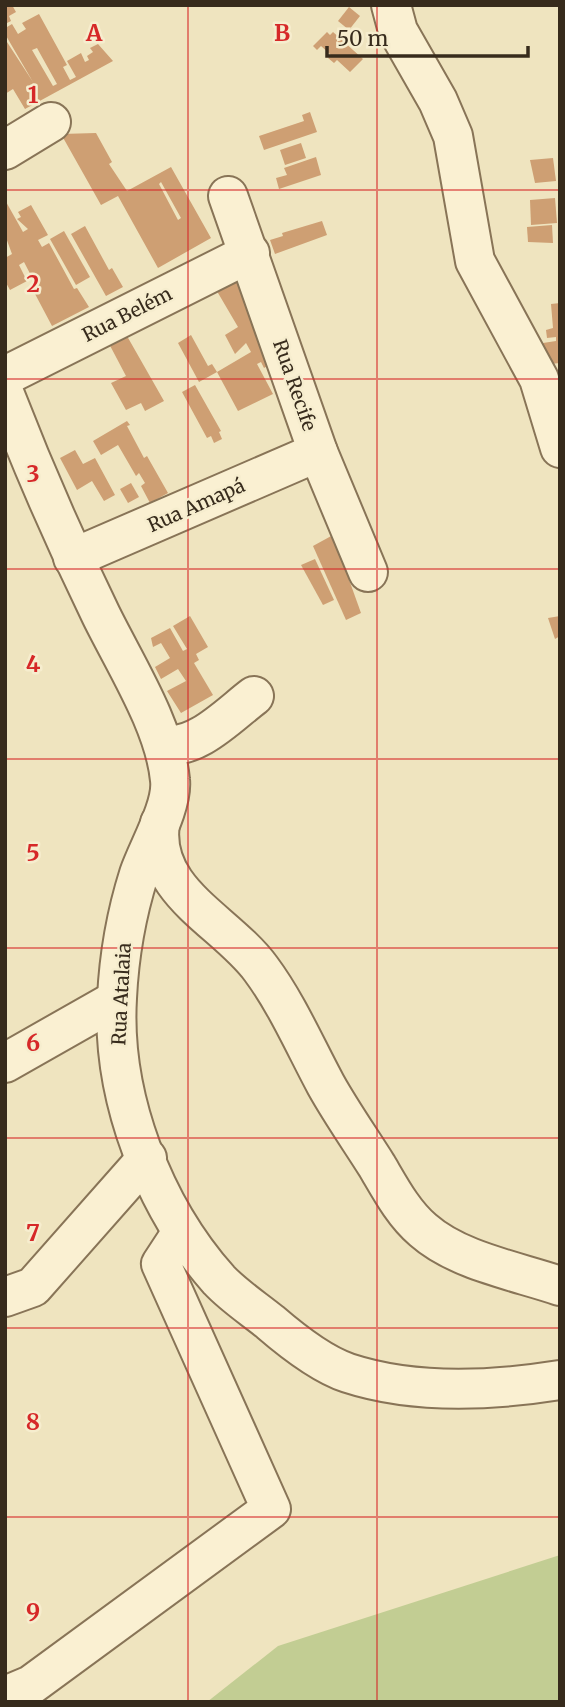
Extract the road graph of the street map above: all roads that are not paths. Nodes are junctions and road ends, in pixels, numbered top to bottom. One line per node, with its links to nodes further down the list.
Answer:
1 (391, 5): 8 (street)
2 (51, 122): 3 (street)
3 (5, 150)
4 (228, 196): 5 (street, Rua Recife)
5 (250, 253): 6 (street, Rua Belém); 9 (street, Rua Recife)
6 (5, 376)
7 (5, 395): 10 (street, Rua Atalaia)
8 (560, 449)
9 (318, 452): 10 (street, Rua Amapá); 11 (street, Rua Recife)
10 (73, 558): 13 (street, Rua Atalaia)
11 (368, 572)
12 (254, 696): 13 (street)
13 (163, 744): 14 (street, Rua Atalaia)
14 (162, 814): 15 (street, Rua Atalaia); 19 (street)
15 (116, 1000): 16 (street); 17 (street, Rua Atalaia)
16 (5, 1063)
17 (147, 1158): 18 (street, Rua Atalaia); 20 (street)
18 (182, 1232): 21 (street, Rua Atalaia); 22 (street)
19 (560, 1286)
20 (5, 1297)
21 (560, 1380)
22 (5, 1696)

